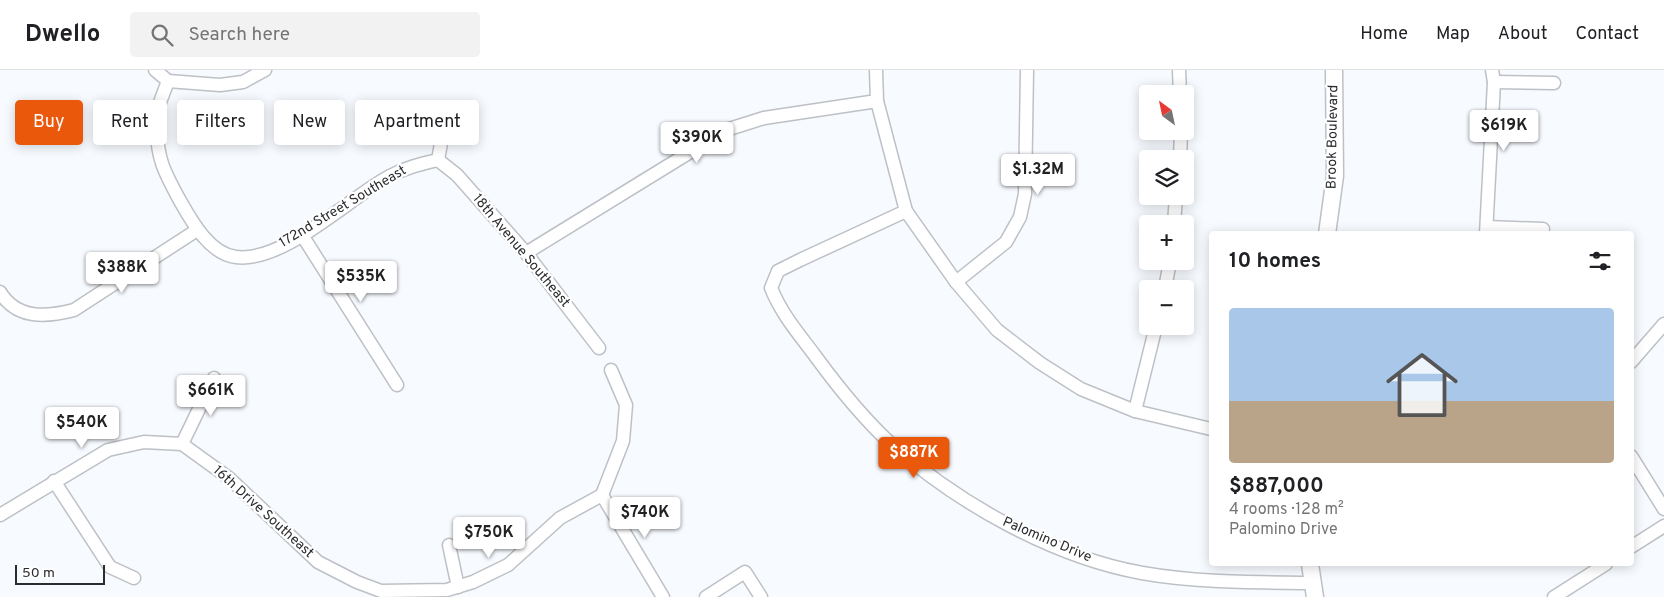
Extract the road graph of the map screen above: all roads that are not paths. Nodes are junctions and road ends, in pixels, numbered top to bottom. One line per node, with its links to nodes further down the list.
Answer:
1 (155, 70): 8 (street)
2 (265, 70): 8 (street)
3 (876, 70): 11 (street)
4 (1027, 70): 21 (street)
5 (1179, 70): 10 (street)
6 (1334, 70): 18 (street, Brook Boulevard)
7 (1493, 76): 9 (street); 17 (street)
8 (168, 81): 16 (street, 172nd Street Southeast)
9 (1554, 83)
10 (1180, 85)
11 (877, 101): 14 (street); 20 (street)
12 (441, 145): 13 (street)
13 (438, 160): 19 (street, 172nd Street Southeast); 20 (street, 18th Avenue Southeast)
14 (906, 211): 21 (street); 45 (street, Palomino Drive)
15 (1543, 229): 17 (street)
16 (196, 230): 19 (street, 172nd Street Southeast); 22 (street)
17 (1487, 230)
18 (1327, 231)
19 (302, 235): 29 (street)
20 (526, 253): 25 (street, 18th Avenue Southeast)
21 (956, 282): 30 (street)
22 (0, 292)
23 (1664, 324): 26 (street)
24 (1154, 335): 30 (street)
25 (599, 348)
26 (1634, 359)
27 (611, 370): 35 (street)
28 (214, 378): 32 (street)
29 (397, 385)
30 (1135, 411): 31 (street)
31 (1209, 429)
32 (182, 444): 34 (street); 46 (street, 16th Drive Southeast)
33 (1634, 461): 36 (street)
34 (54, 481): 37 (street); 43 (street)
35 (602, 494): 44 (street); 47 (street)
36 (1664, 509)
37 (0, 515)
38 (1664, 526): 40 (street)
39 (449, 545): 44 (street)
40 (1634, 545)
41 (1310, 566): 45 (street)
42 (1603, 566): 50 (street)
43 (134, 578)
44 (458, 587): 46 (street)
45 (1313, 590)
46 (381, 594)
47 (663, 597)
48 (706, 597): 49 (street)
49 (761, 597)
50 (1554, 597)

